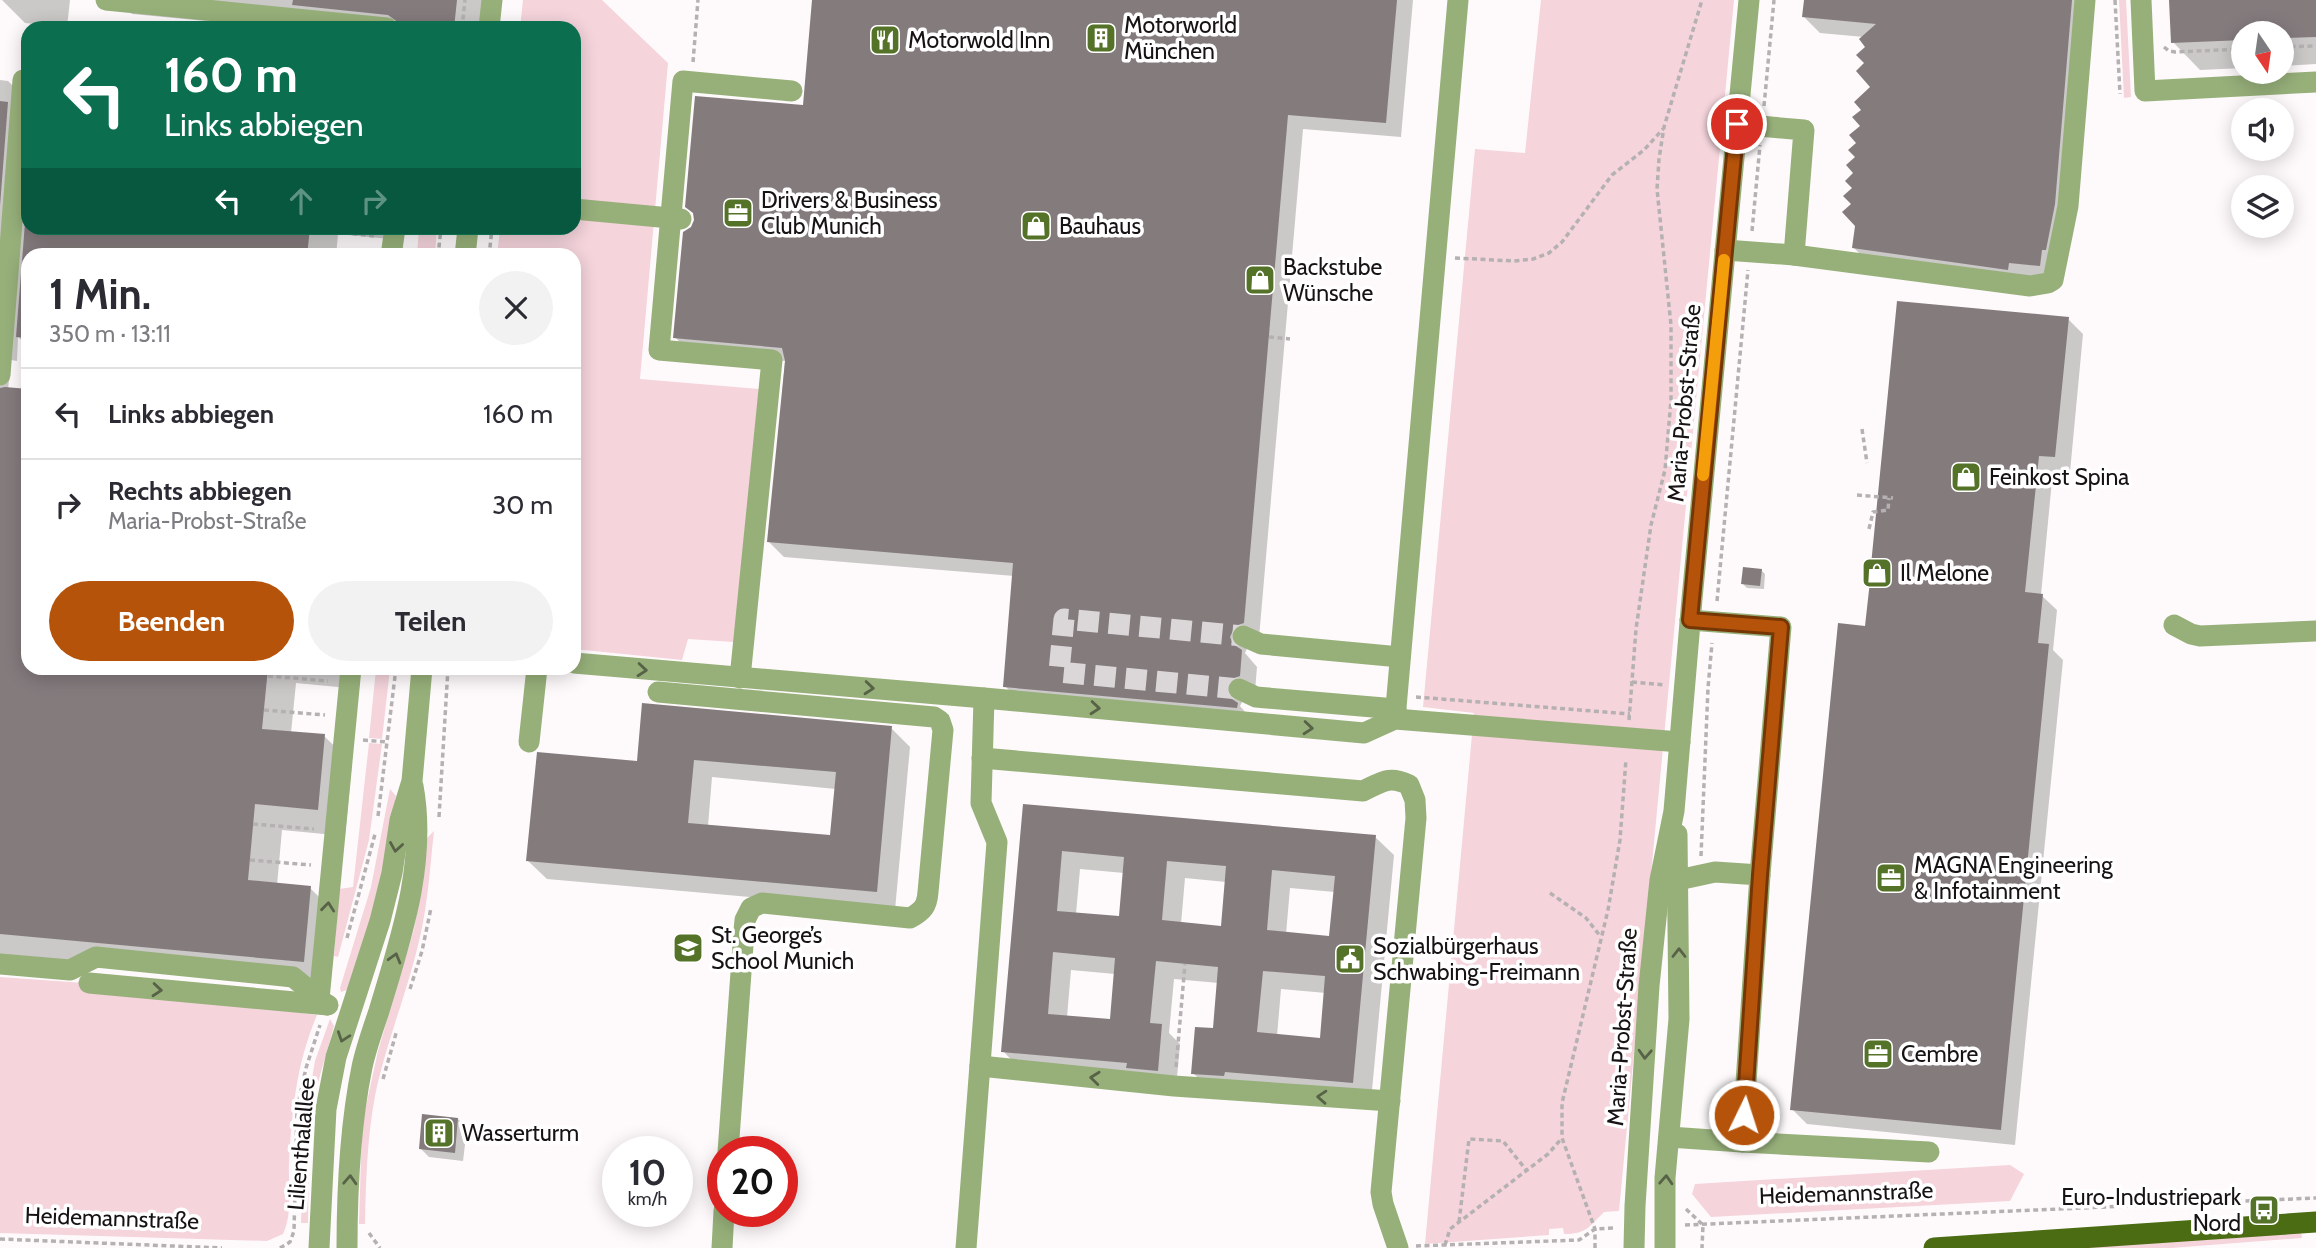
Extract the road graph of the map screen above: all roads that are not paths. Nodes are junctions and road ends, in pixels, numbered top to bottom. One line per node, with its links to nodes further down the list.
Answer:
1 (106, 0): 7 (street)
2 (492, 0): 8 (street)
3 (1458, 0): 22 (street)
4 (1749, 0): 12 (street, Maria-Probst-Straße)
5 (2085, 0): 16 (street)
6 (2141, 0): 9 (street)
7 (317, 21)
8 (490, 21)
9 (2316, 82)
10 (792, 91): 14 (street)
11 (21, 106): 17 (street)
12 (1737, 124): 15 (street, Maria-Probst-Straße); 16 (street)
13 (581, 210): 14 (street)
14 (676, 219): 24 (street)
15 (1725, 250): 16 (street); 18 (street, Maria-Probst-Straße)
16 (1794, 255)
17 (0, 375)
18 (1690, 620): 35 (street, Maria-Probst-Straße); 40 (street)
19 (2174, 625): 20 (street)
20 (2316, 631)
21 (1252, 640): 22 (street)
22 (1400, 657): 33 (street)
23 (581, 664): 28 (street, one-way to 28)
24 (747, 674): 28 (street); 31 (street, one-way to 31)
25 (421, 675): 38 (street, Lilienthalallee)
26 (536, 675): 36 (street)
27 (350, 676): 44 (street, one-way to 27)
28 (687, 685): 29 (street); 34 (street)
29 (658, 692)
30 (1248, 693): 33 (street)
31 (937, 694): 32 (street); 34 (street)
32 (984, 698): 33 (street, one-way to 33); 37 (street)
33 (1396, 707): 35 (street)
34 (934, 717): 49 (street)
35 (1680, 742): 39 (street, Maria-Probst-Straße)
36 (529, 743)
37 (982, 758): 47 (street); 48 (street)
38 (412, 780): 45 (street, Lilienthalallee, one-way to 45); 46 (street, Lilienthalallee, one-way to 38)
39 (1674, 811): 41 (street, Maria-Probst-Straße); 55 (street, Maria-Probst-Straße, one-way to 55)
40 (1760, 875): 41 (street); 51 (street)
41 (1678, 880): 50 (street, Maria-Probst-Straße, one-way to 41)
42 (0, 964): 44 (street)
43 (89, 984): 44 (street, one-way to 44)
44 (323, 1002): 45 (street)
45 (354, 1005): 46 (street); 56 (street, Lilienthalallee, one-way to 56)
46 (379, 1010): 57 (street, Lilienthalallee, one-way to 46)
47 (980, 1066): 48 (street, one-way to 47); 59 (street)
48 (1390, 1101): 60 (street)
49 (729, 1136)
50 (1669, 1137): 51 (street); 61 (street, Maria-Probst-Straße, one-way to 50)
51 (1742, 1142): 52 (street)
52 (1929, 1152)
53 (2316, 1222): 62 (main road)
54 (723, 1227): 58 (street)
55 (1634, 1238)
56 (319, 1248)
57 (347, 1248)
58 (722, 1248)
59 (966, 1248)
60 (1397, 1248)
61 (1665, 1248)
62 (1934, 1248)

